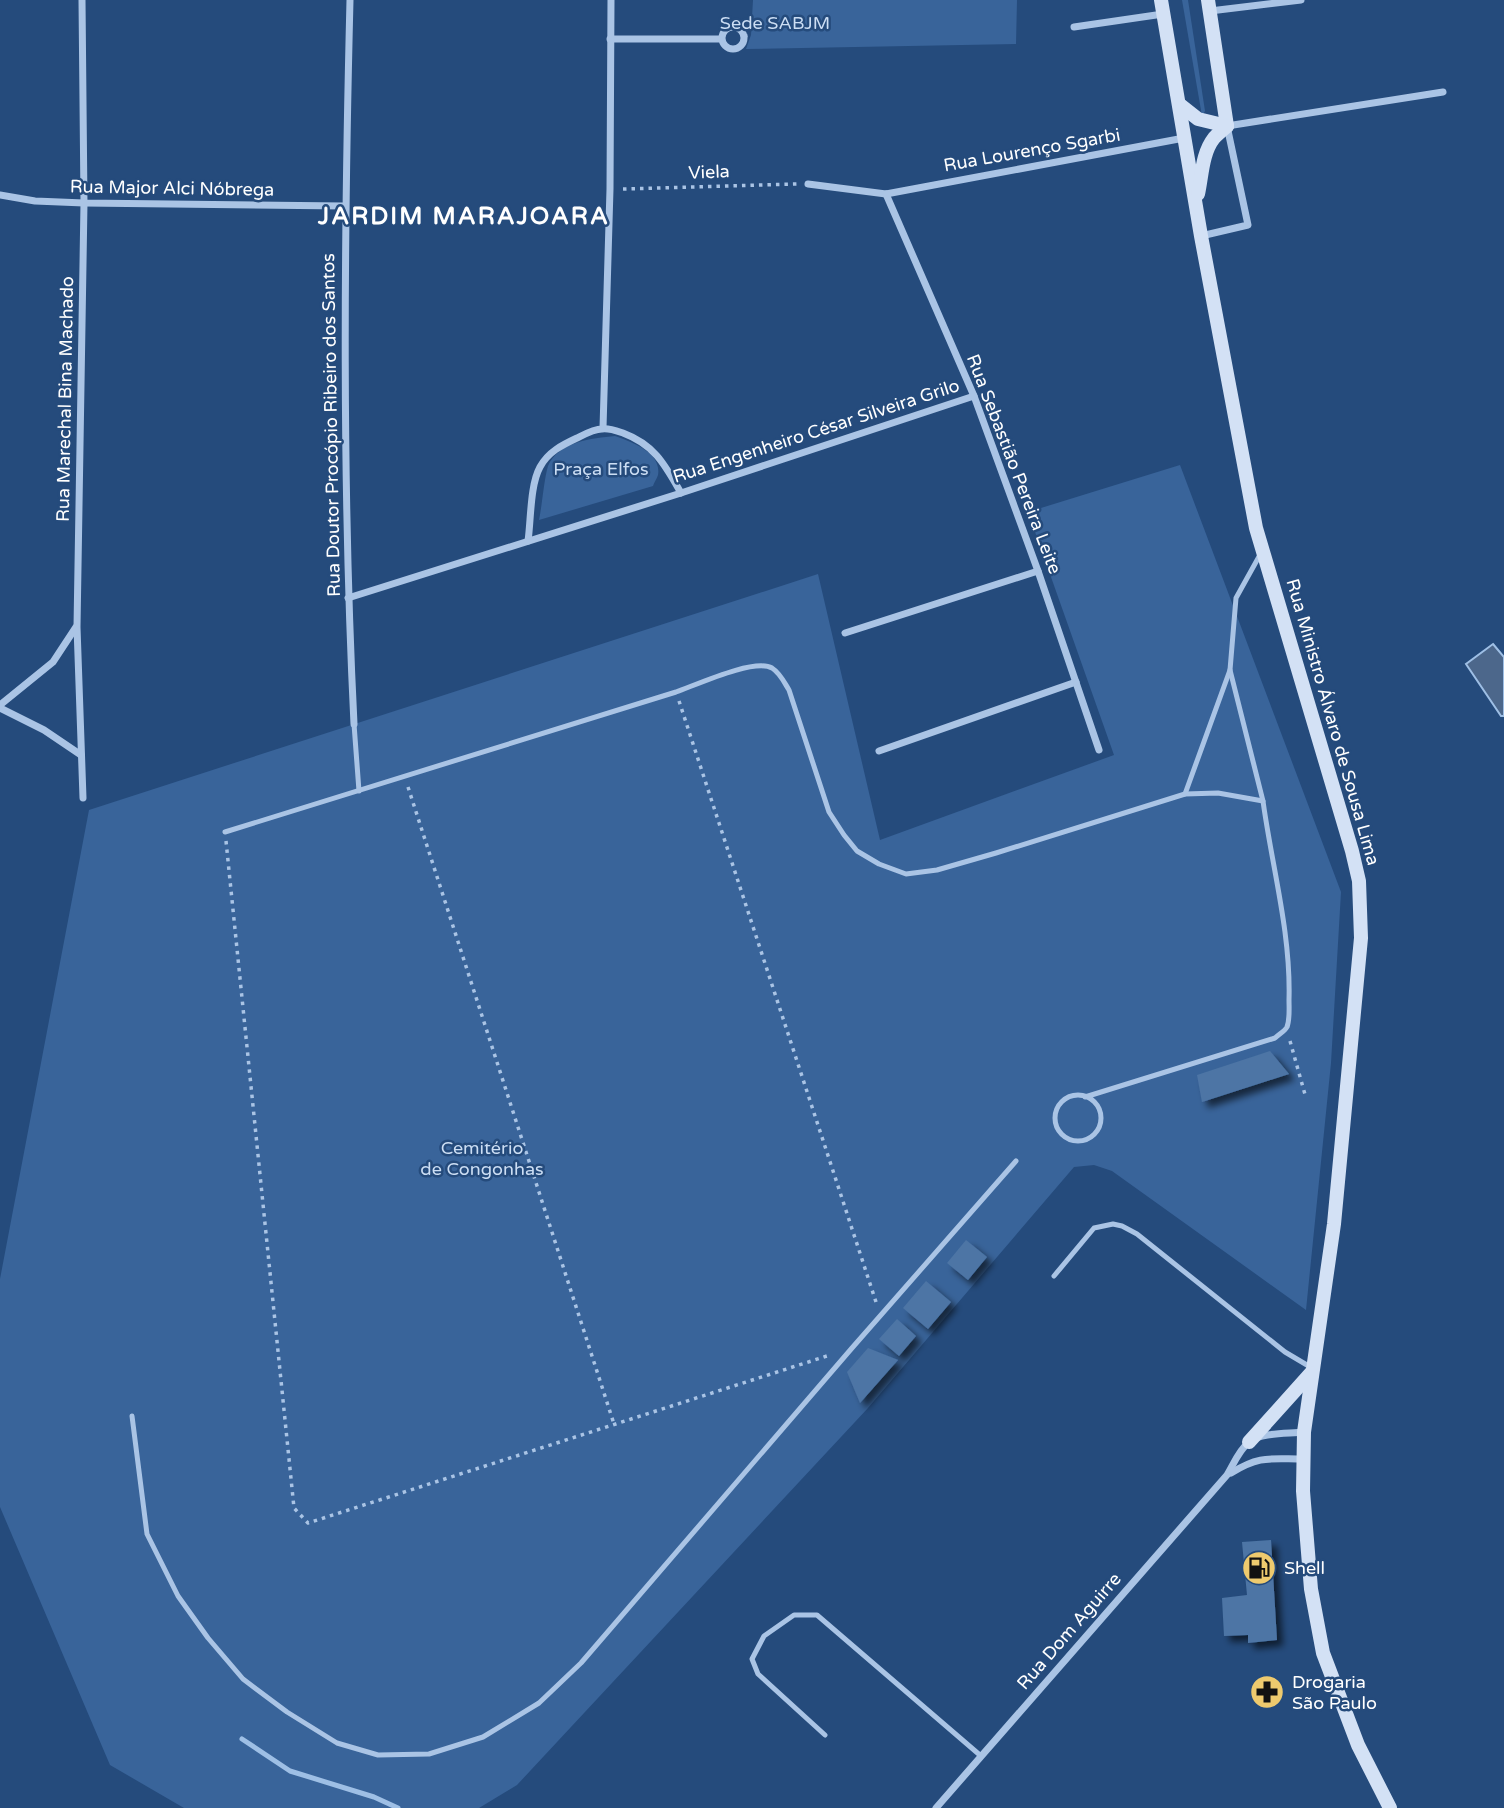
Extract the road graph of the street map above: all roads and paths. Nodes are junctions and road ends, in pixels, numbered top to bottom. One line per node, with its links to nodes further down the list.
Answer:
1 (82, 0): 18 (street, Rua Marechal Bina Machado)
2 (350, 0): 20 (street, Rua Doutor Procópio Ribeiro dos Santos)
3 (611, 0): 8 (street)
4 (1301, 0): 5 (street)
5 (1209, 6): 12 (main road)
6 (1162, 7): 7 (street); 11 (main road, Rua Ministro Álvaro de Sousa Lima)
7 (1074, 27)
8 (610, 39): 9 (street); 15 (street)
9 (721, 39): 9 (street)
10 (1443, 92): 12 (street)
11 (1179, 104): 12 (main road); 13 (main road, Rua Ministro Álvaro de Sousa Lima)
12 (1227, 126): 19 (main road, Rua Ministro Álvaro de Sousa Lima); 21 (street)
13 (1185, 138): 16 (street, Rua Lourenço Sgarbi); 19 (main road, Rua Ministro Álvaro de Sousa Lima)
14 (808, 184): 15 (path, Viela); 16 (street, Rua Lourenço Sgarbi)
15 (610, 189): 23 (street)
16 (886, 194): 22 (street, Rua Sebastião Pereira Leite)
17 (0, 195): 18 (street, Rua Major Alci Nóbrega)
18 (84, 203): 20 (street, Rua Major Alci Nóbrega); 29 (street, Rua Marechal Bina Machado)
19 (1197, 203): 21 (main road, Rua Ministro Álvaro de Sousa Lima)
20 (344, 206): 28 (street, Rua Doutor Procópio Ribeiro dos Santos)
21 (1201, 236): 26 (main road, Rua Ministro Álvaro de Sousa Lima)
22 (974, 396): 24 (street, Rua Engenheiro César Silveira Grilo); 27 (street, Rua Sebastião Pereira Leite)
23 (603, 428): 24 (street); 25 (street)
24 (681, 493): 25 (street, Rua Engenheiro César Silveira Grilo)
25 (528, 541): 28 (street, Rua Engenheiro César Silveira Grilo)
26 (1262, 550): 31 (lane); 52 (main road, Rua Ministro Álvaro de Sousa Lima)
27 (1038, 571): 30 (street); 32 (street, Rua Sebastião Pereira Leite)
28 (348, 598): 35 (street, Rua Doutor Procópio Ribeiro dos Santos)
29 (77, 627): 34 (street); 38 (street, Rua Marechal Bina Machado)
30 (845, 633)
31 (1230, 670): 41 (lane); 43 (lane)
32 (1076, 682): 36 (street, Rua Sebastião Pereira Leite); 37 (street)
33 (676, 692): 39 (lane); 41 (lane); 50 (path)
34 (0, 706): 38 (street)
35 (354, 724): 40 (lane)
36 (1099, 750)
37 (879, 751)
38 (81, 755): 42 (street, Rua Marechal Bina Machado)
39 (405, 777): 40 (lane); 54 (path)
40 (359, 791): 44 (lane)
41 (1185, 794): 43 (lane)
42 (83, 798)
43 (1263, 801): 45 (lane)
44 (225, 832): 54 (path)
45 (1286, 1029): 46 (lane); 47 (path)
46 (1085, 1097): 46 (lane)
47 (1306, 1098)
48 (1016, 1161): 50 (lane)
49 (1054, 1276): 52 (lane)
50 (881, 1315): 51 (lane)
51 (852, 1348): 53 (lane); 54 (path)
52 (1311, 1371): 55 (main road, Rua Ministro Álvaro de Sousa Lima); 56 (main road)
53 (132, 1416)
54 (614, 1424)
55 (1304, 1432): 56 (street); 57 (main road, Rua Ministro Álvaro de Sousa Lima)
56 (1249, 1442): 58 (street, Rua Dom Aguirre)
57 (1304, 1460): 58 (street, Rua Dom Aguirre); 62 (main road, Rua Ministro Álvaro de Sousa Lima)
58 (1227, 1475): 60 (street, Rua Dom Aguirre)
59 (825, 1735): 60 (lane)
60 (981, 1756): 61 (street, Rua Dom Aguirre)
61 (936, 1808)
62 (1390, 1808)

